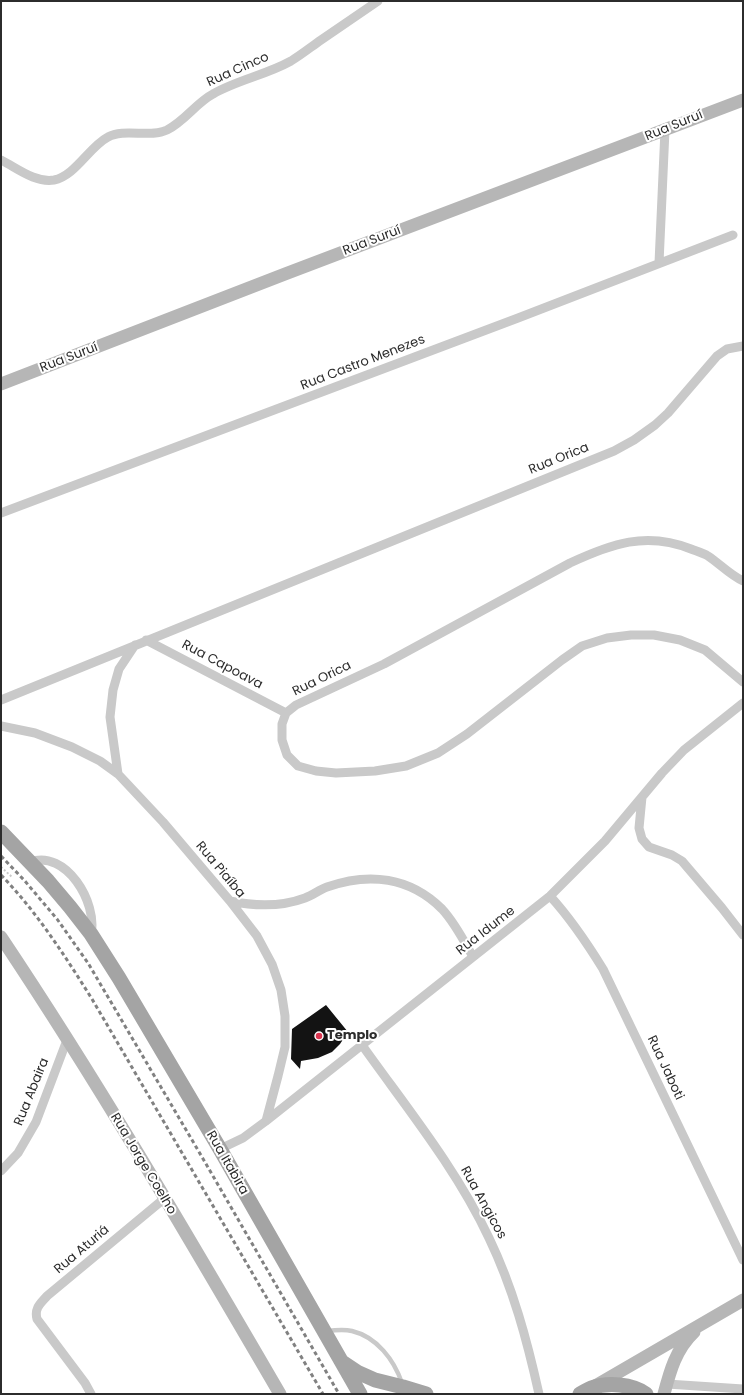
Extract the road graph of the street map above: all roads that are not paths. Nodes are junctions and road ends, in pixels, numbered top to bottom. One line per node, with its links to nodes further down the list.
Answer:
1 (378, 1): 4 (street, Rua Cinco)
2 (743, 100): 3 (street, Rua Suruí)
3 (665, 130): 6 (street); 8 (street, Rua Suruí)
4 (1, 160)
5 (733, 235): 6 (street, Rua Castro Menezes)
6 (659, 263): 9 (street, Rua Castro Menezes)
7 (743, 346): 11 (street, Rua Orica)
8 (1, 384)
9 (1, 513)
10 (743, 581): 16 (street, Rua Orica)
11 (146, 640): 12 (street, Rua Orica); 16 (street, Rua Capoava)
12 (135, 645): 14 (street, Rua Orica); 18 (street)
13 (743, 682): 16 (street, Rua Orica)
14 (1, 700)
15 (743, 703): 19 (street, Rua Idume)
16 (286, 713)
17 (1, 726): 18 (street, Rua Piaíba)
18 (118, 774): 23 (street, Rua Piaíba)
19 (642, 797): 22 (street, Rua Idume); 25 (street)
20 (1, 832): 21 (main road, Rua Itabira)
21 (30, 862): 24 (main road, Rua Itabira); 24 (street)
22 (550, 896): 27 (street, Rua Idume); 34 (street, Rua Jaboti)
23 (230, 901): 27 (street); 30 (street, Rua Piaíba)
24 (90, 934): 31 (main road, Rua Itabira)
25 (743, 935)
26 (1, 937): 28 (street, Rua Jorge Coelho)
27 (473, 958): 29 (street, Rua Idume)
28 (67, 1040): 32 (street, Rua Abaira); 33 (street, Rua Jorge Coelho)
29 (362, 1045): 30 (street, Rua Idume); 47 (street, Rua Angicos)
30 (266, 1121): 31 (street, Rua Idume)
31 (220, 1149): 37 (main road, Rua Itabira)
32 (1, 1171)
33 (165, 1198): 43 (street, Rua Aturiá); 44 (street, Rua Jorge Coelho)
34 (743, 1260)
35 (743, 1300): 36 (street)
36 (705, 1322): 41 (street); 42 (street)
37 (324, 1332): 38 (main road, Rua Itabira); 39 (lane)
38 (340, 1360): 39 (main road); 45 (main road, Rua Itabira)
39 (403, 1386): 46 (main road)
40 (743, 1388): 41 (street)
41 (666, 1389)
42 (586, 1391): 48 (main road)
43 (91, 1394)
44 (280, 1394)
45 (360, 1394)
46 (426, 1394)
47 (539, 1394)
48 (646, 1394)

